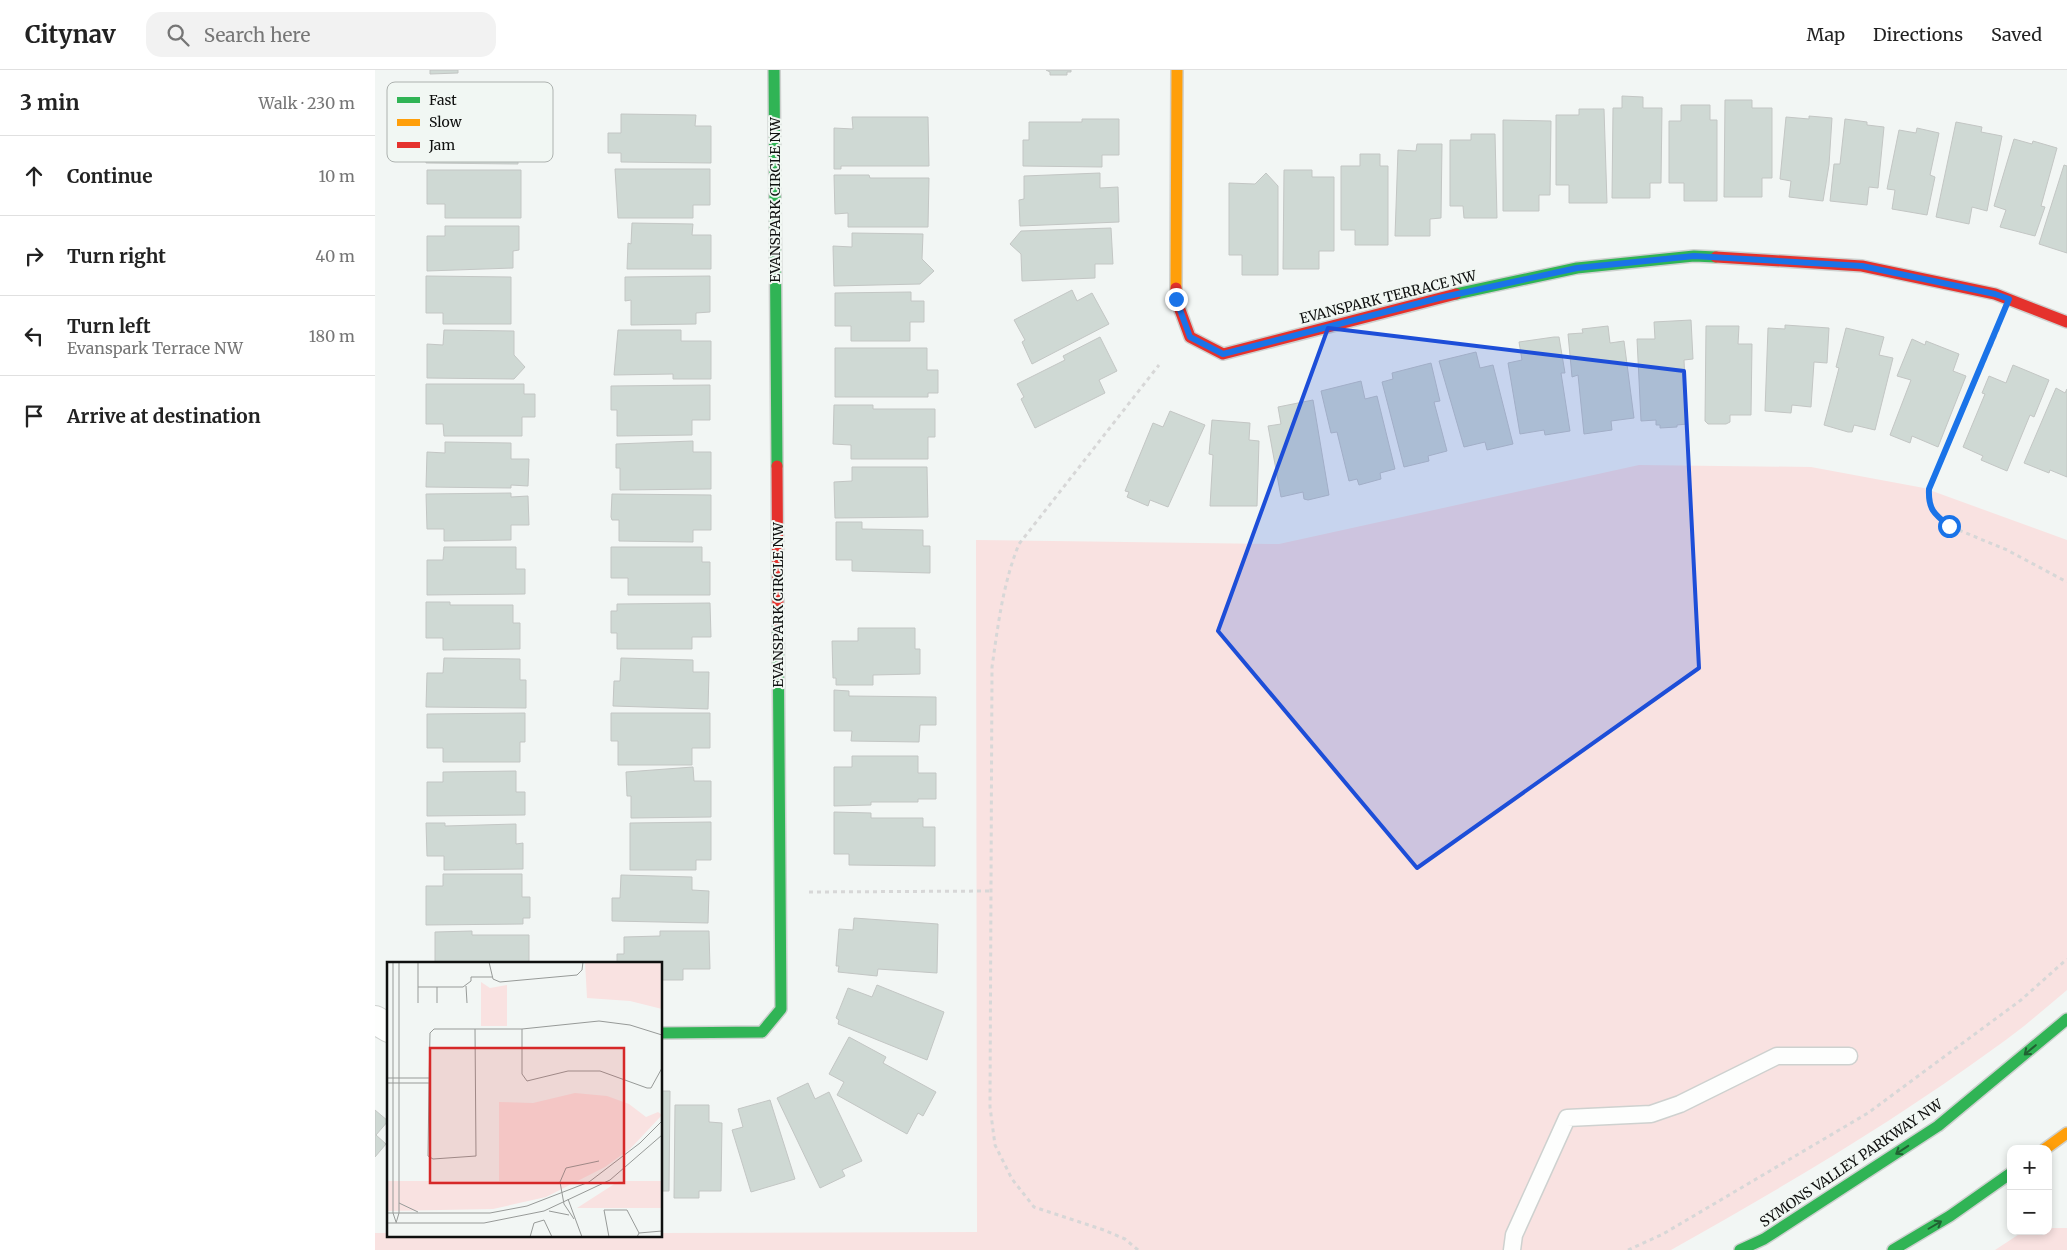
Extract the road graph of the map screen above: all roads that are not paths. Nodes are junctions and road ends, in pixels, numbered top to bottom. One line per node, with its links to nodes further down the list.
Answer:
1 (775, 70): 7 (street, EVANSPARK CIRCLE NW)
2 (1177, 70): 3 (street, EVANSPARK TERRACE NW)
3 (2067, 322)
4 (2067, 1019): 13 (street, SYMONS VALLEY PARKWAY NW, one-way to 13)
5 (375, 1020): 6 (street)
6 (387, 1027)
7 (663, 1033)
8 (1849, 1056): 12 (lane)
9 (2067, 1133): 10 (street)
10 (2050, 1145)
11 (2007, 1176): 14 (street, one-way to 11)
12 (1512, 1250)
13 (1740, 1250)
14 (1893, 1250)

